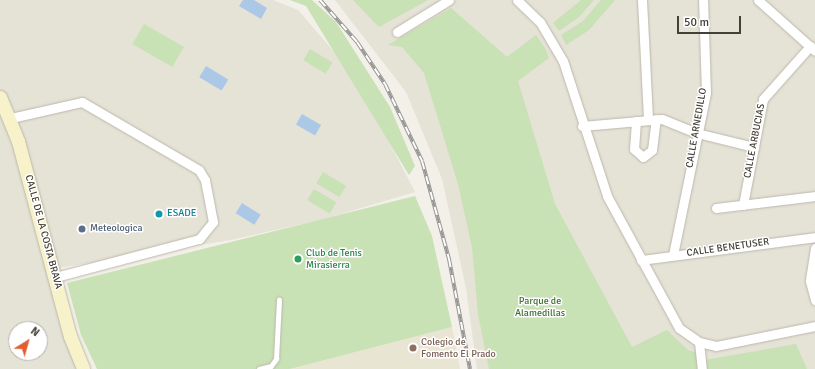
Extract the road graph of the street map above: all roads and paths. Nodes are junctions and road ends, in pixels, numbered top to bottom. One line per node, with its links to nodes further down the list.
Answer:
1 (449, 0): 6 (street)
2 (517, 0): 12 (street)
3 (642, 0): 10 (street)
4 (702, 0): 13 (street, CALLE ARNEDILLO)
5 (758, 0): 7 (street)
6 (397, 32)
7 (812, 49): 14 (street, CALLE ARBUCIAS)
8 (0, 97): 9 (street, CALLE DE LA COSTA BRAVA)
9 (11, 118): 22 (street, CALLE DE LA COSTA BRAVA); 22 (street)
10 (652, 119): 11 (street); 11 (street); 13 (street)
11 (636, 121): 12 (street)
12 (582, 126): 21 (street)
13 (697, 133): 14 (street); 20 (street, CALLE ARNEDILLO)
14 (754, 147): 16 (street, CALLE ARBUCIAS)
15 (815, 196): 16 (street)
16 (743, 205): 17 (street)
17 (716, 208)
18 (815, 237): 20 (street, CALLE BENETUSER)
19 (815, 248): 24 (street)
20 (673, 255): 21 (street, CALLE BENETUSER)
21 (641, 260): 26 (street)
22 (55, 277): 27 (street, CALLE DE LA COSTA BRAVA)
23 (279, 300): 28 (lane)
24 (815, 300)
25 (815, 326): 26 (street)
26 (699, 342): 29 (street)
27 (83, 369)
28 (259, 369)
29 (702, 369)

